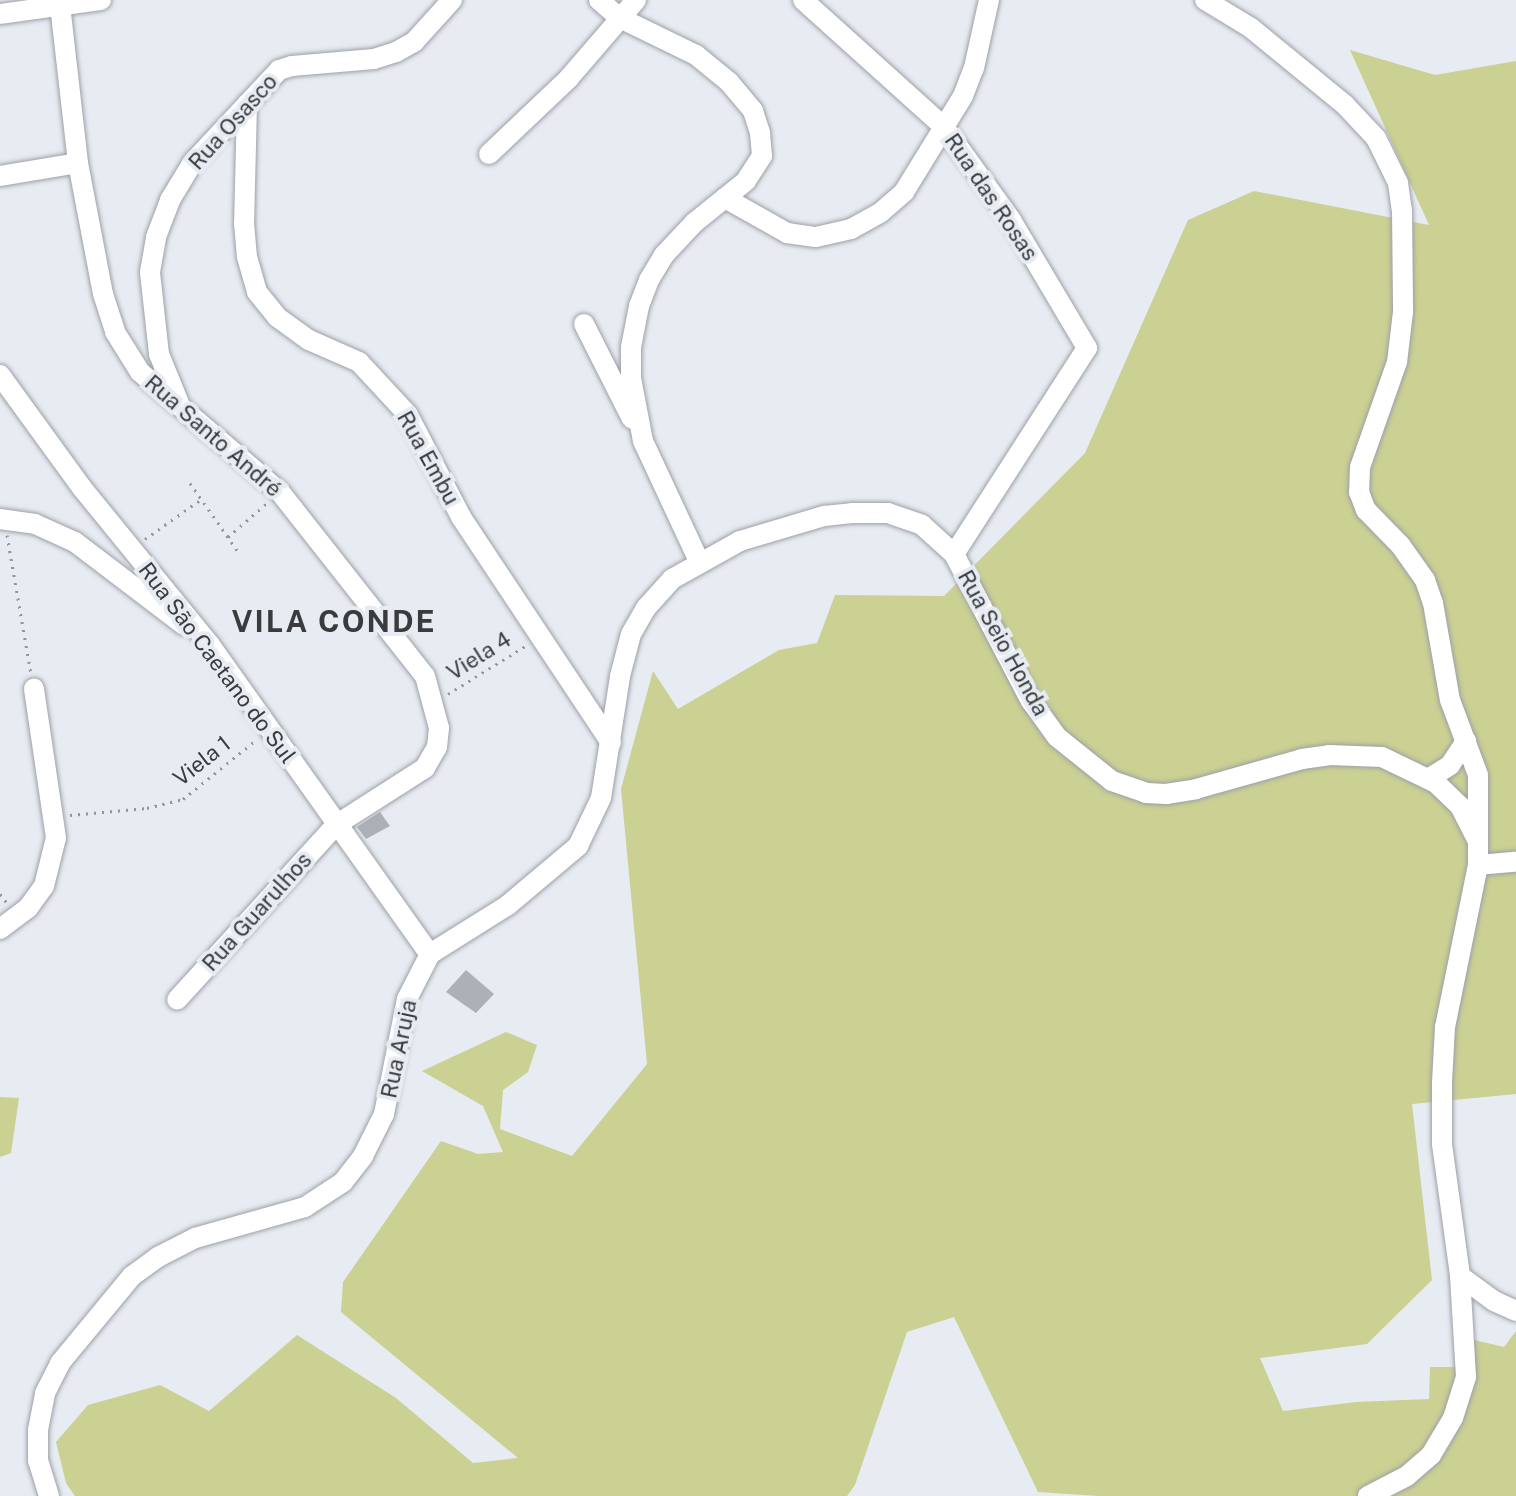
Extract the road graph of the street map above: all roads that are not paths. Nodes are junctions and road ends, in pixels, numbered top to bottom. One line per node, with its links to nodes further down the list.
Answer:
1 (101, 0): 8 (street)
2 (452, 0): 11 (street, Rua Osasco)
3 (599, 0): 10 (street)
4 (636, 0): 10 (street)
5 (803, 0): 12 (street, Rua das Rosas)
6 (989, 0): 12 (street)
7 (1205, 0): 26 (street)
8 (60, 5): 9 (street); 14 (street, Rua Santo André)
9 (0, 14)
10 (620, 18): 13 (street); 16 (street)
11 (247, 104): 19 (street, Rua Osasco); 27 (street, Rua Embu)
12 (944, 127): 16 (street); 22 (street, Rua das Rosas)
13 (489, 154)
14 (78, 163): 15 (street); 19 (street, Rua Santo André)
15 (0, 176)
16 (725, 198): 20 (street)
17 (584, 324): 20 (street)
18 (0, 375): 24 (street, Rua São Caetano do Sul)
19 (180, 407): 29 (street, Rua Santo André)
20 (643, 441): 23 (street)
21 (2, 519): 24 (street)
22 (954, 554): 23 (street, Rua Seio Honda); 28 (street, Rua Seio Honda)
23 (699, 561): 27 (street, Rua Seio Honda)
24 (210, 645): 29 (street, Rua São Caetano do Sul)
25 (34, 689): 33 (street)
26 (1466, 741): 28 (street); 30 (street)
27 (611, 743): 34 (street)
28 (1428, 779): 30 (street, Rua Seio Honda)
29 (336, 825): 34 (street, Rua São Caetano do Sul); 35 (street, Rua Guarulhos)
30 (1478, 841): 32 (street)
31 (1516, 862): 32 (street)
32 (1478, 865): 36 (street)
33 (0, 929)
34 (430, 954): 38 (street, Rua Aruja)
35 (177, 1000)
36 (1460, 1276): 37 (street); 39 (street)
37 (1516, 1311)
38 (49, 1496)
39 (1368, 1496)

